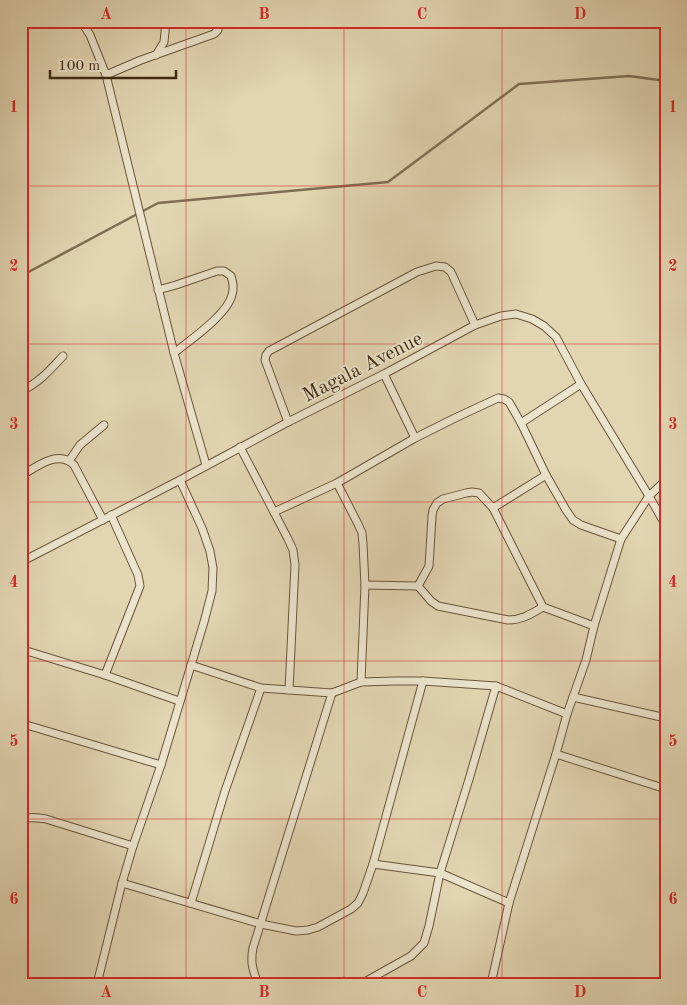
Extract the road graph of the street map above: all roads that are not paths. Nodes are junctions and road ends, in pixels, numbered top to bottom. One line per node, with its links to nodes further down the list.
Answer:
1 (82, 21): 5 (street)
2 (166, 21): 4 (street)
3 (218, 21): 4 (street)
4 (156, 56): 5 (street)
5 (106, 75): 6 (street)
6 (158, 290): 8 (street); 8 (street)
7 (475, 325): 10 (street, Magala Avenue); 11 (street, Magala Avenue); 13 (street)
8 (174, 353): 19 (street)
9 (63, 356): 12 (street)
10 (384, 374): 13 (street, Magala Avenue); 16 (street)
11 (581, 384): 14 (street); 25 (street, Magala Avenue)
12 (21, 391)
13 (288, 422): 17 (street, Magala Avenue)
14 (521, 423): 16 (street); 20 (street)
15 (104, 425): 18 (street)
16 (415, 438): 24 (street)
17 (240, 447): 19 (street, Magala Avenue); 27 (street)
18 (69, 461): 21 (street); 29 (street)
19 (206, 465): 22 (street, Magala Avenue)
20 (546, 475): 26 (street); 31 (street)
21 (21, 476)
22 (180, 480): 28 (street, Magala Avenue); 38 (street)
23 (666, 480): 25 (street)
24 (337, 483): 27 (street); 33 (street)
25 (649, 496): 30 (street, Magala Avenue); 31 (street)
26 (493, 508): 34 (street); 35 (street)
27 (274, 512): 44 (street)
28 (110, 515): 29 (street, Magala Avenue); 39 (street)
29 (103, 520): 32 (street, Magala Avenue)
30 (666, 526)
31 (621, 539): 36 (street)
32 (21, 562)
33 (364, 585): 34 (street); 40 (street)
34 (418, 586): 35 (street)
35 (543, 607): 36 (street)
36 (594, 626): 46 (street)
37 (21, 651): 39 (street)
38 (191, 665): 43 (street); 47 (street)
39 (105, 675): 47 (street)
40 (361, 682): 41 (street); 45 (street)
41 (423, 682): 42 (street); 56 (street)
42 (496, 686): 48 (street); 57 (street)
43 (261, 688): 44 (street); 59 (street)
44 (289, 690): 45 (street)
45 (332, 693): 61 (street)
46 (573, 697): 48 (street); 49 (street)
47 (179, 701): 52 (street)
48 (567, 714): 51 (street)
49 (666, 718)
50 (21, 725): 52 (street)
51 (556, 754): 53 (street); 60 (street)
52 (161, 765): 55 (street)
53 (666, 789)
54 (21, 820): 55 (street)
55 (133, 846): 58 (street)
56 (373, 864): 57 (street); 61 (street)
57 (440, 873): 60 (street); 64 (street)
58 (122, 884): 59 (street); 62 (street)
59 (190, 903): 61 (street)
60 (509, 903): 65 (street)
61 (261, 924): 63 (street)
62 (97, 984)
63 (258, 984)
64 (361, 984)
65 (491, 984)

